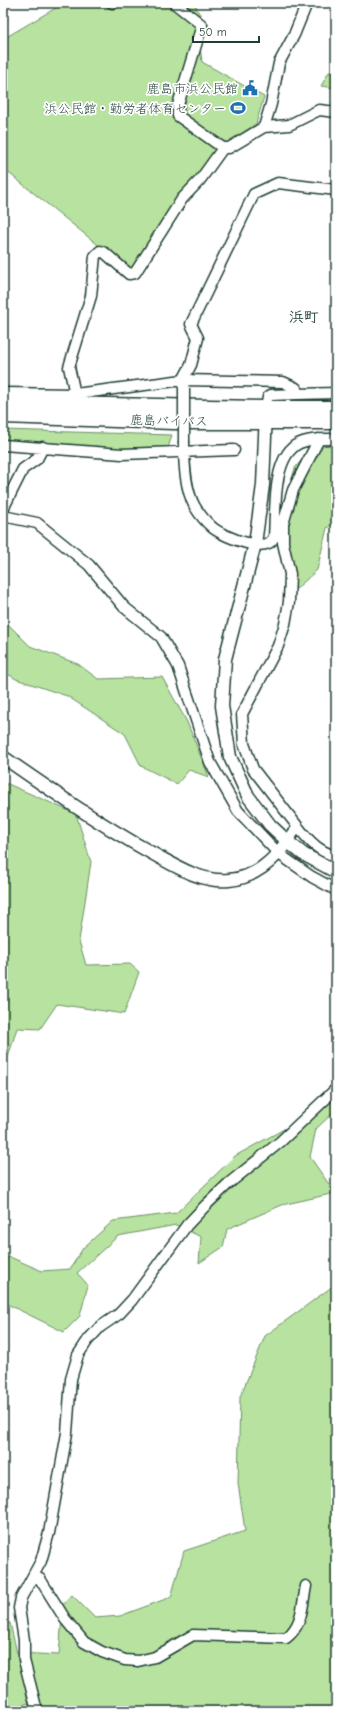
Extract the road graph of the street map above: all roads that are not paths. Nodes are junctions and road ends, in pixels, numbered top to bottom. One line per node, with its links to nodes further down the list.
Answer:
1 (174, 3): 5 (street)
2 (307, 3): 4 (street)
3 (336, 112): 4 (street)
4 (264, 128): 5 (street)
5 (223, 148): 10 (street)
6 (336, 190): 7 (street)
7 (183, 384): 10 (street); 11 (street); 21 (street, bridge)
8 (3, 393): 10 (street)
9 (336, 393): 11 (street)
10 (75, 394)
11 (297, 394): 15 (street)
12 (3, 404): 15 (highway, 鹿島バイパス)
13 (336, 409): 15 (highway, 鹿島バイパス)
14 (3, 415): 15 (highway, 鹿島バイパス)
15 (266, 416): 16 (highway, 鹿島バイパス); 25 (street)
16 (336, 421)
17 (319, 439): 18 (street); 25 (street); 27 (street)
18 (336, 439)
19 (3, 445): 20 (street)
20 (43, 447): 21 (street); 23 (street)
21 (184, 447): 22 (street); 25 (street)
22 (234, 450)
23 (3, 509)
24 (3, 516): 29 (street)
25 (255, 544): 28 (street)
26 (3, 757): 29 (street)
27 (298, 827): 28 (street); 30 (street)
28 (287, 841): 29 (street); 31 (street)
29 (279, 854): 32 (street)
30 (336, 856)
31 (336, 872)
32 (336, 890)
33 (336, 1089): 34 (street)
34 (34, 1576): 35 (street); 36 (street)
35 (306, 1586)
36 (37, 1711)

